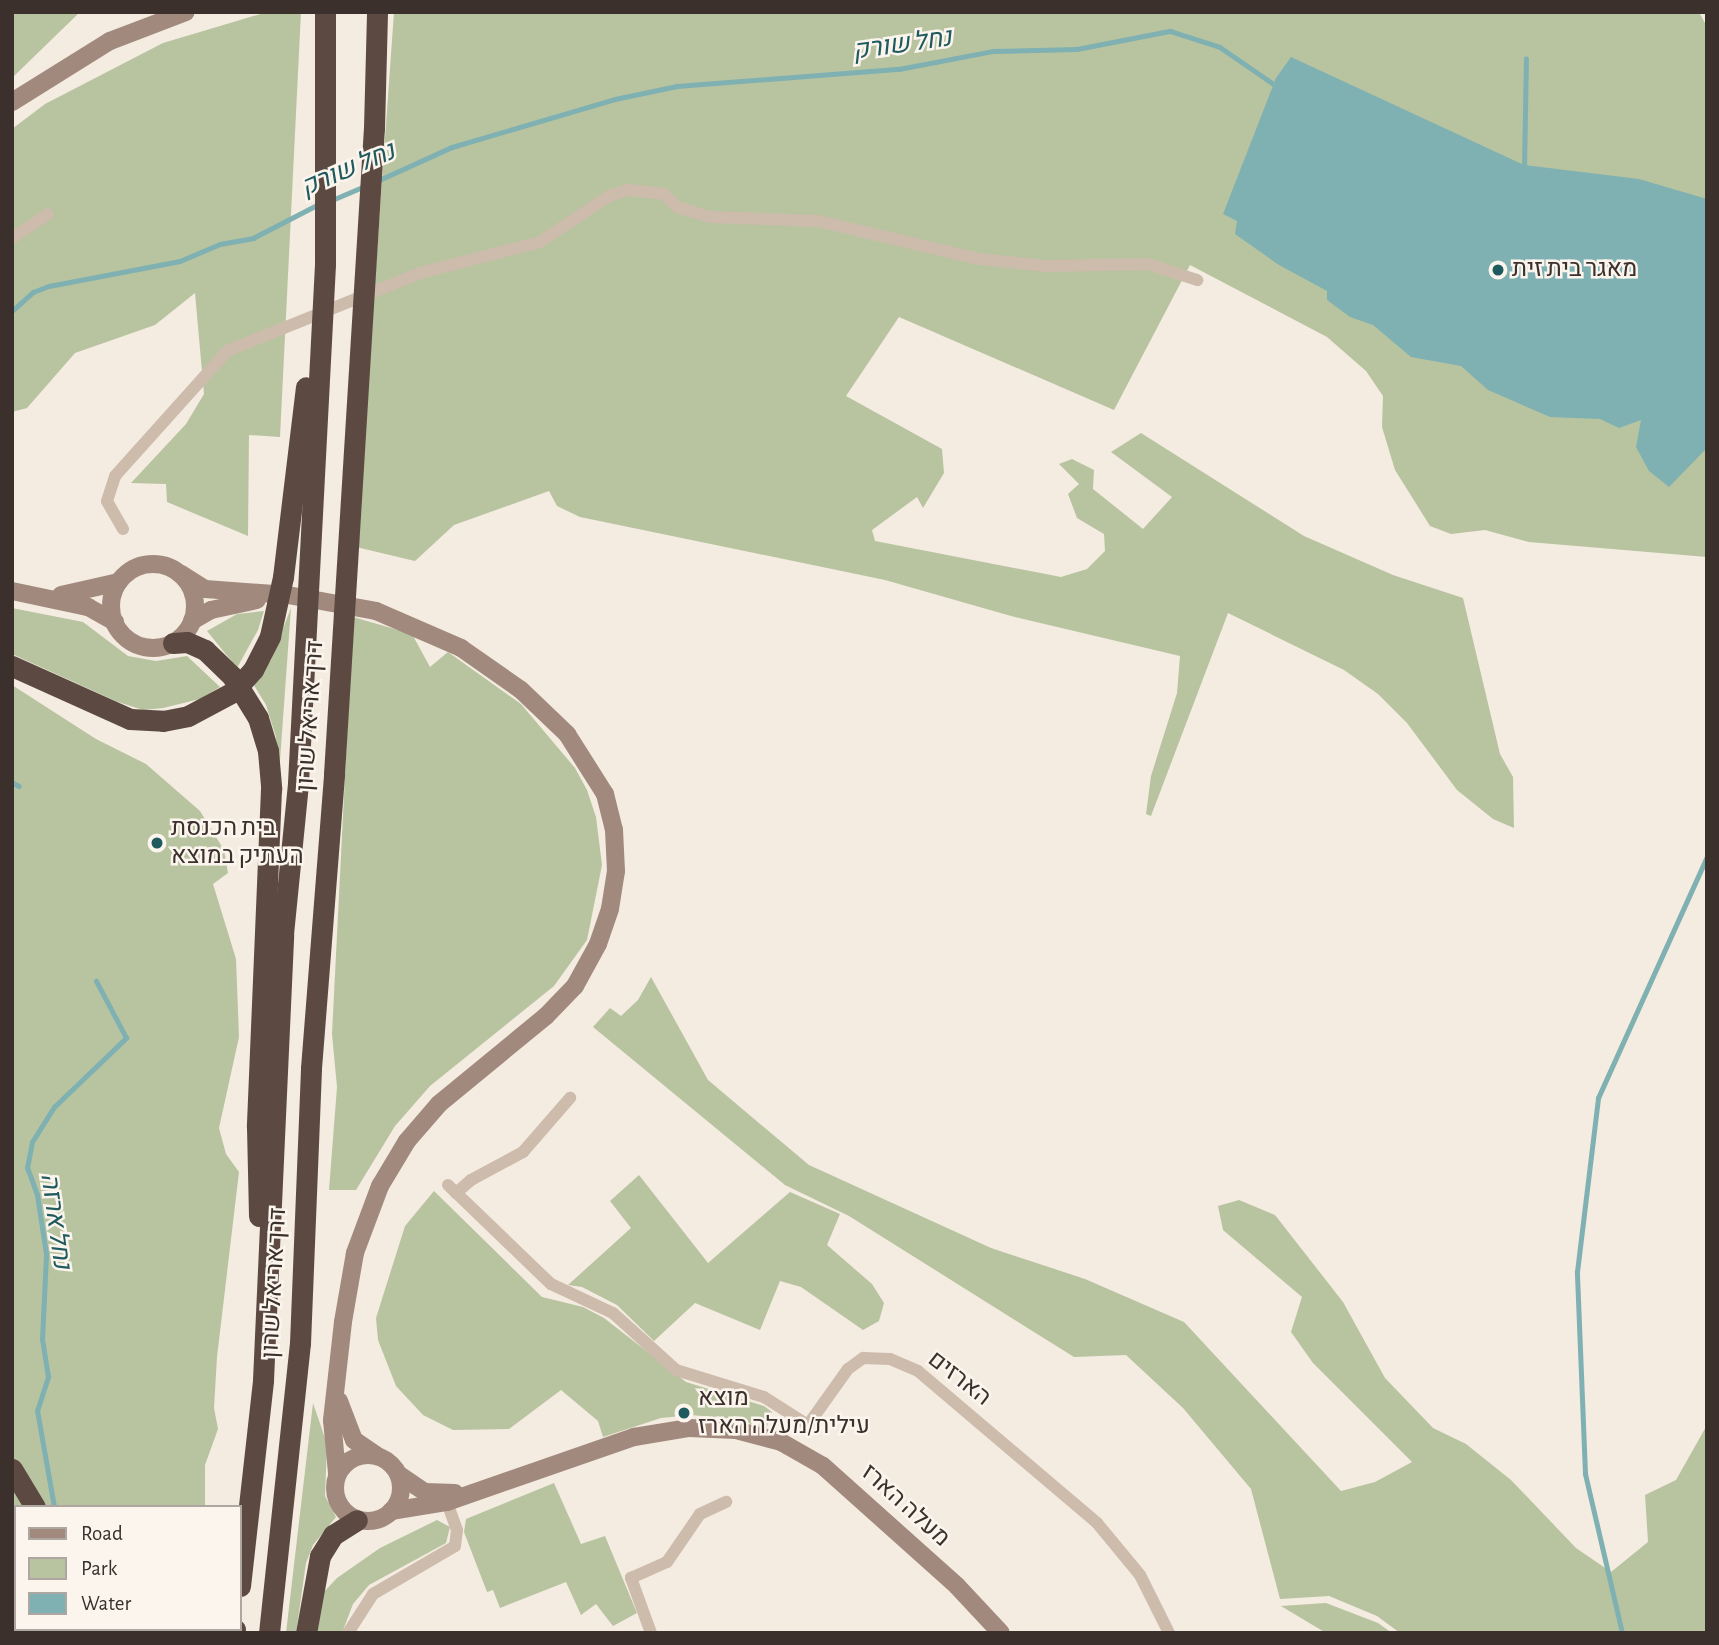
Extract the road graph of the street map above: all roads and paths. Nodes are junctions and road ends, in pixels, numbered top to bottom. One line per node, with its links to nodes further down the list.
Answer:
1 (187, 12): 4 (main road)
2 (325, 12): 7 (highway, דרך אריאל שרון)
3 (377, 12): 33 (highway, דרך אריאל שרון, bridge)
4 (12, 102)
5 (48, 214): 6 (street)
6 (12, 238)
7 (325, 264): 18 (highway, bridge); 21 (highway, דרך אריאל שרון, bridge)
8 (1197, 280): 9 (street)
9 (123, 529)
10 (181, 574): 11 (main road); 13 (main road); 15 (main road)
11 (119, 582): 14 (main road); 16 (main road)
12 (12, 591): 14 (main road)
13 (288, 596): 15 (main road); 20 (main road)
14 (47, 597): 16 (main road)
15 (192, 621): 17 (main road)
16 (115, 622): 17 (main road)
17 (173, 643): 21 (highway)
18 (12, 666)
19 (569, 1098): 38 (street, הארזים)
20 (338, 1380): 22 (main road); 24 (main road)
21 (263, 1382): 32 (highway, דרך אריאל שרון)
22 (377, 1456): 24 (main road); 25 (main road)
23 (12, 1468): 29 (highway)
24 (337, 1473): 31 (main road)
25 (398, 1474): 26 (main road, מעלה הארז); 30 (main road)
26 (479, 1492): 27 (main road, מעלה הארז); 37 (main road, מעלה הארז)
27 (447, 1502): 30 (main road, מעלה הארז); 35 (street)
28 (726, 1502): 36 (street)
29 (34, 1505)
30 (391, 1511): 31 (main road)
31 (357, 1520): 34 (highway)
32 (242, 1568)
33 (269, 1633)
34 (306, 1633)
35 (348, 1633)
36 (651, 1633)
37 (1002, 1633)
38 (1169, 1633)

